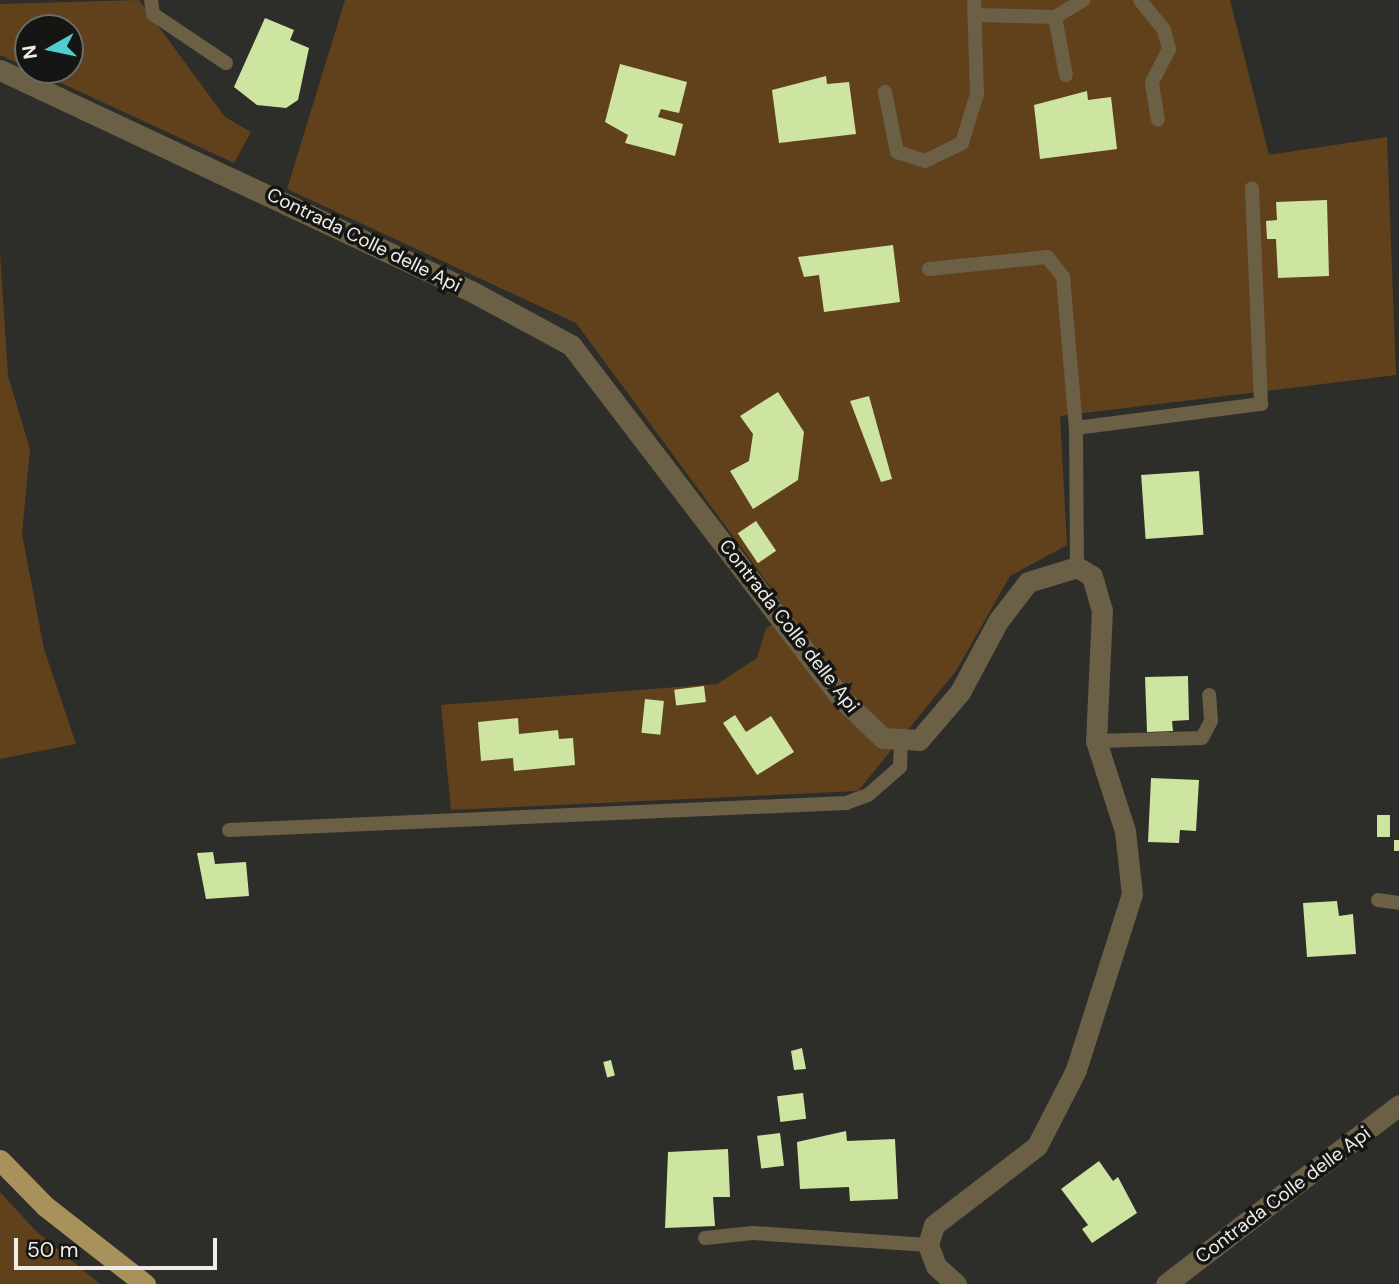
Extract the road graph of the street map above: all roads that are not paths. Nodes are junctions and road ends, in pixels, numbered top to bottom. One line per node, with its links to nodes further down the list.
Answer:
1 (151, 0): 7 (lane)
2 (974, 0): 5 (lane)
3 (1083, 0): 6 (lane)
4 (1140, 0): 11 (lane)
5 (977, 15): 6 (lane); 10 (lane)
6 (1055, 17): 9 (lane)
7 (226, 63)
8 (0, 70): 18 (street, Contrada Colle delle Api)
9 (1066, 75)
10 (885, 92)
11 (1157, 120)
12 (1252, 188): 14 (lane)
13 (929, 269): 14 (lane)
14 (1076, 428): 15 (lane)
15 (1077, 567): 17 (street); 18 (street)
16 (1209, 695): 17 (lane)
17 (1096, 741): 25 (street)
18 (901, 744): 19 (lane)
19 (229, 830)
20 (1378, 900): 21 (lane)
21 (1399, 903)
22 (1399, 1105): 28 (street, Contrada Colle delle Api)
23 (0, 1160): 26 (main road)
24 (705, 1238): 25 (lane)
25 (928, 1245): 27 (street)
26 (145, 1284)
27 (956, 1284)
28 (1166, 1284)

